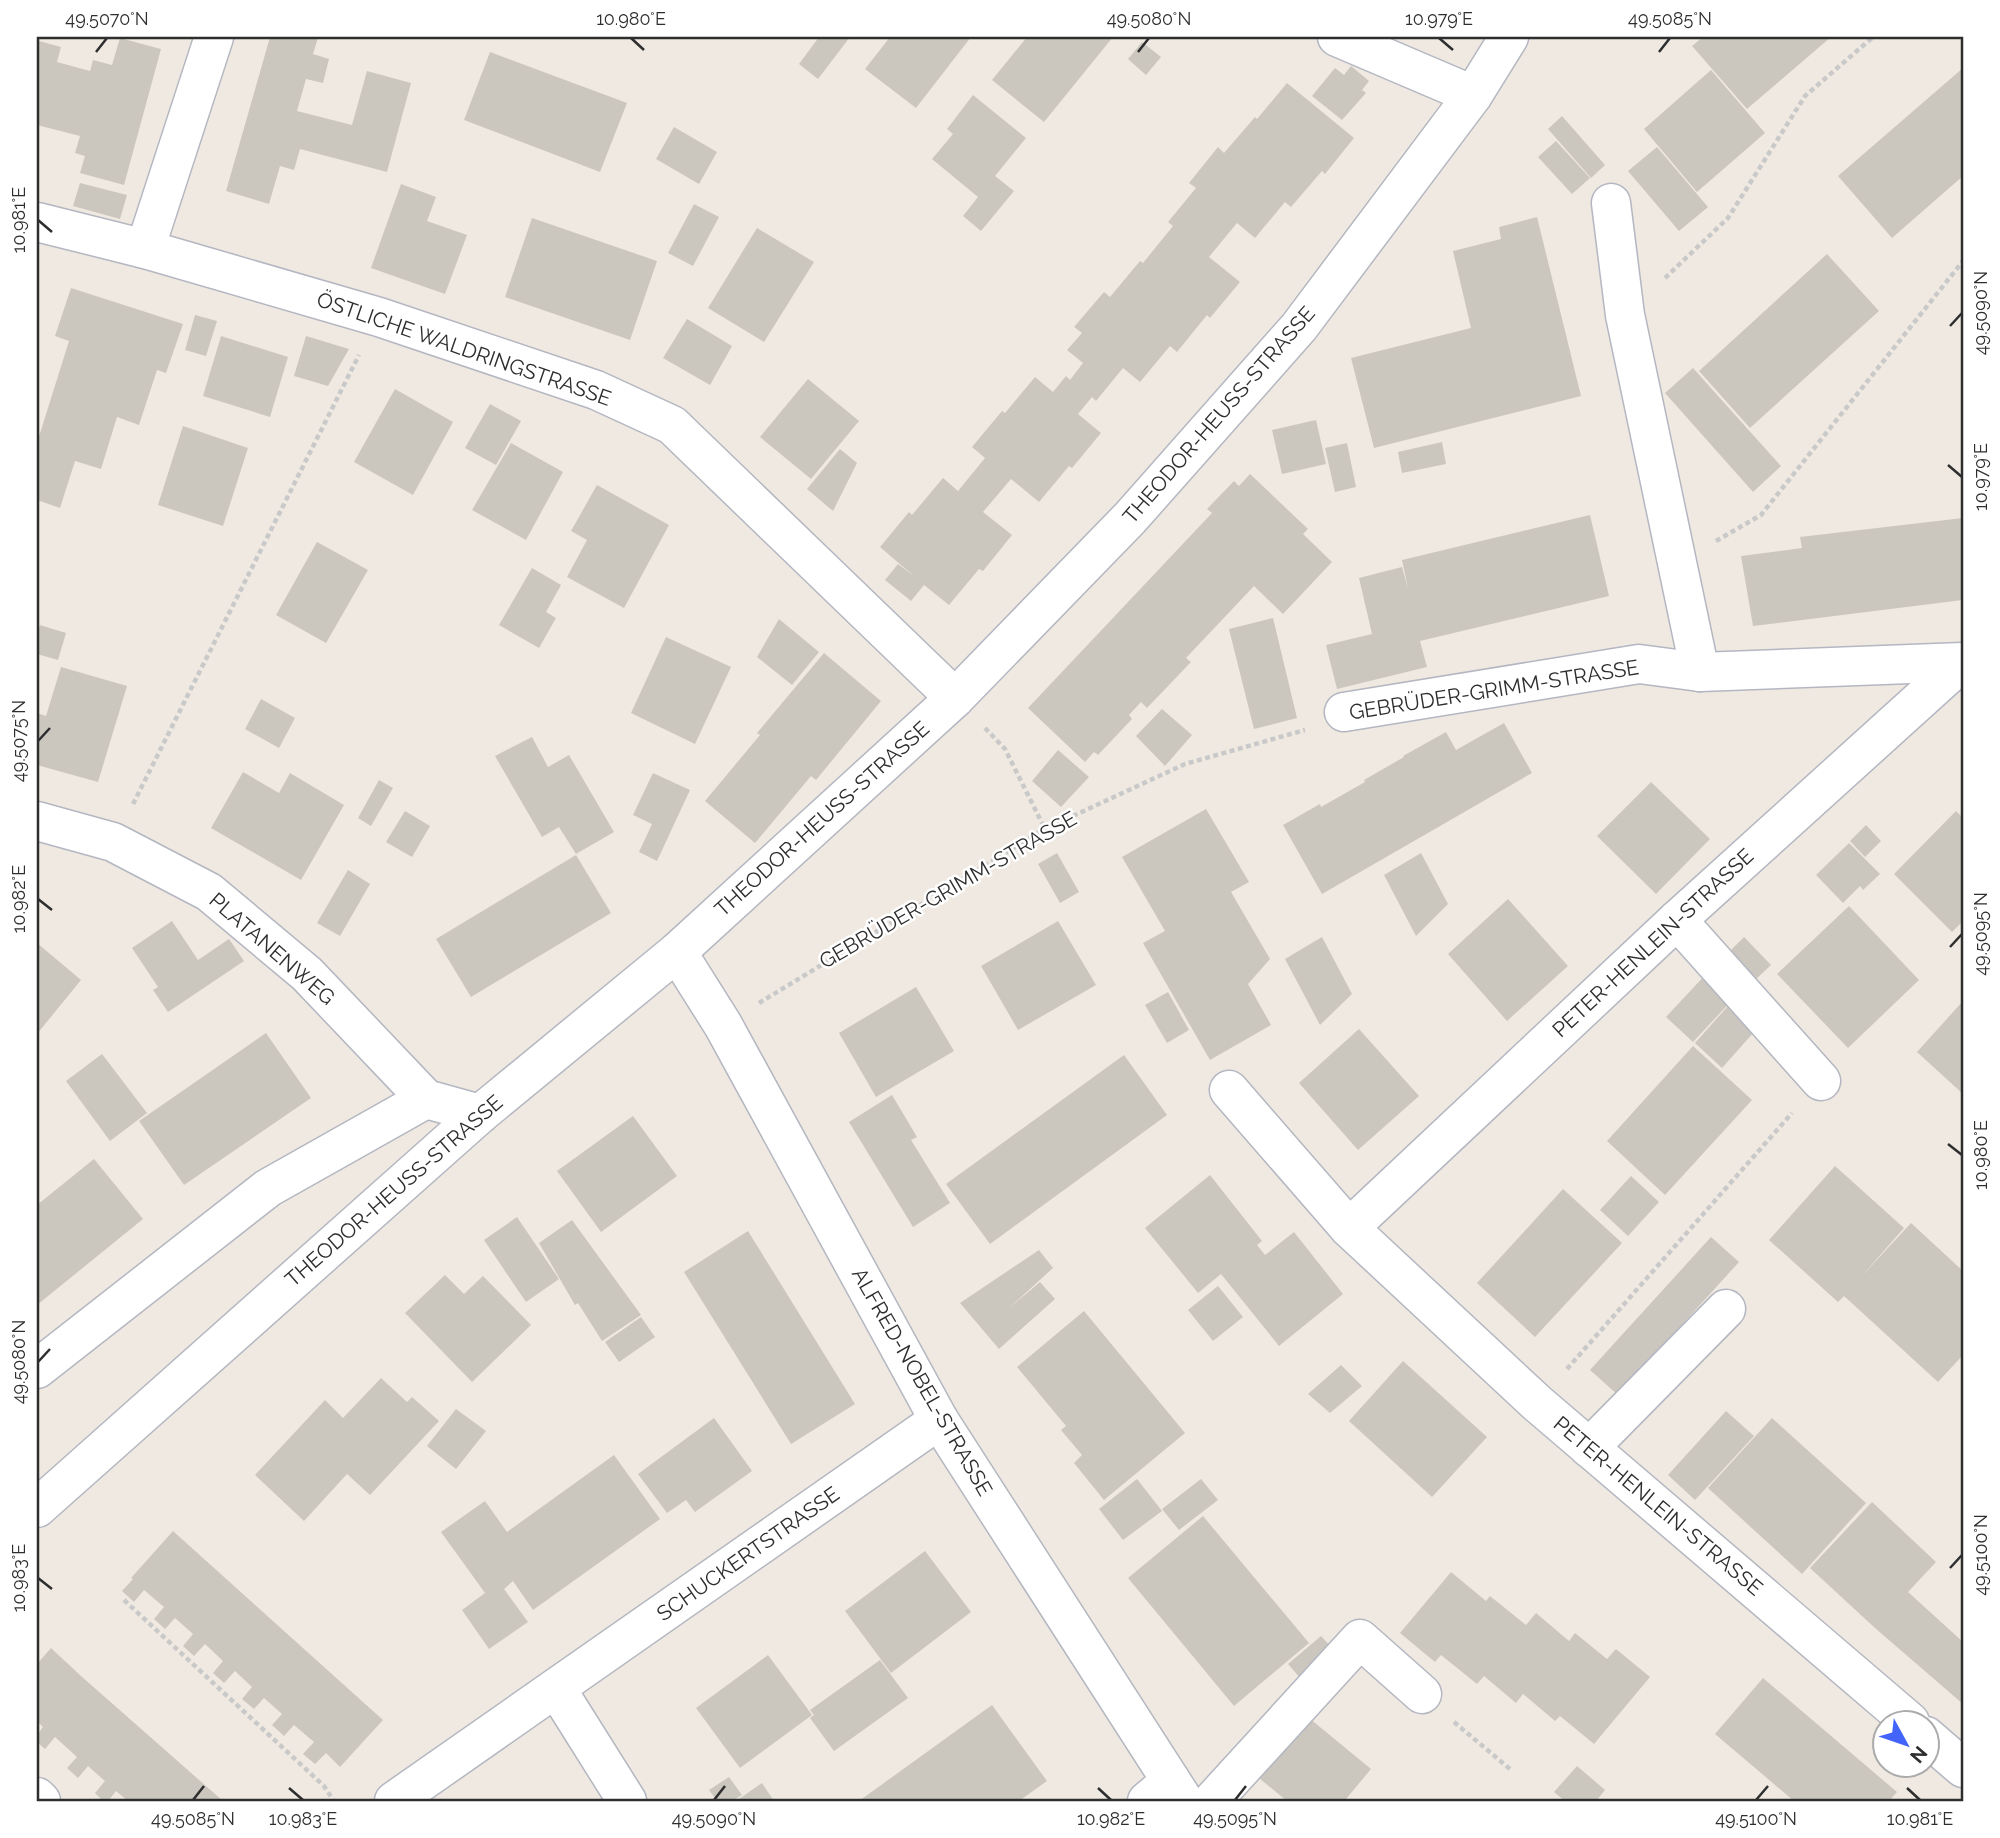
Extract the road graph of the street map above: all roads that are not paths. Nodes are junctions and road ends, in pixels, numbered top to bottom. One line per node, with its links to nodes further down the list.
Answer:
1 (214, 37): 7 (street)
2 (1337, 37): 4 (street)
3 (1509, 37): 4 (street, THEODOR-HEUSS-STRASSE)
4 (1473, 95): 10 (street, THEODOR-HEUSS-STRASSE)
5 (1611, 203): 9 (street)
6 (37, 222): 7 (street, ÖSTLICHE WALDRINGSTRASSE)
7 (145, 249): 10 (street, ÖSTLICHE WALDRINGSTRASSE)
8 (1962, 662): 9 (street, GEBRÜDER-GRIMM-STRASSE); 13 (street, PETER-HENLEIN-STRASSE)
9 (1700, 672): 11 (street, GEBRÜDER-GRIMM-STRASSE)
10 (955, 698): 14 (street, THEODOR-HEUSS-STRASSE)
11 (1344, 712)
12 (37, 821): 17 (street, PLATANENWEG)
13 (1677, 920): 15 (street); 19 (street, PETER-HENLEIN-STRASSE)
14 (677, 952): 18 (street, THEODOR-HEUSS-STRASSE); 22 (street, ALFRED-NOBEL-STRASSE)
15 (1821, 1081)
16 (1229, 1090): 19 (street, PETER-HENLEIN-STRASSE)
17 (426, 1099): 18 (street); 21 (street)
18 (480, 1114): 24 (street, THEODOR-HEUSS-STRASSE)
19 (1349, 1228): 23 (street, PETER-HENLEIN-STRASSE)
20 (1726, 1309): 23 (street)
21 (37, 1369)
22 (939, 1420): 25 (street, SCHUCKERTSTRASSE); 30 (street, ALFRED-NOBEL-STRASSE)
23 (1589, 1448): 27 (street, PETER-HENLEIN-STRASSE)
24 (37, 1508)
25 (556, 1688): 33 (street, SCHUCKERTSTRASSE); 34 (street)
26 (1422, 1694): 35 (street)
27 (1893, 1708)
28 (1940, 1748): 29 (street)
29 (1963, 1768)
30 (1167, 1795)
31 (37, 1797): 32 (street)
32 (41, 1801)
33 (394, 1801)
34 (628, 1801)
35 (1212, 1801)

